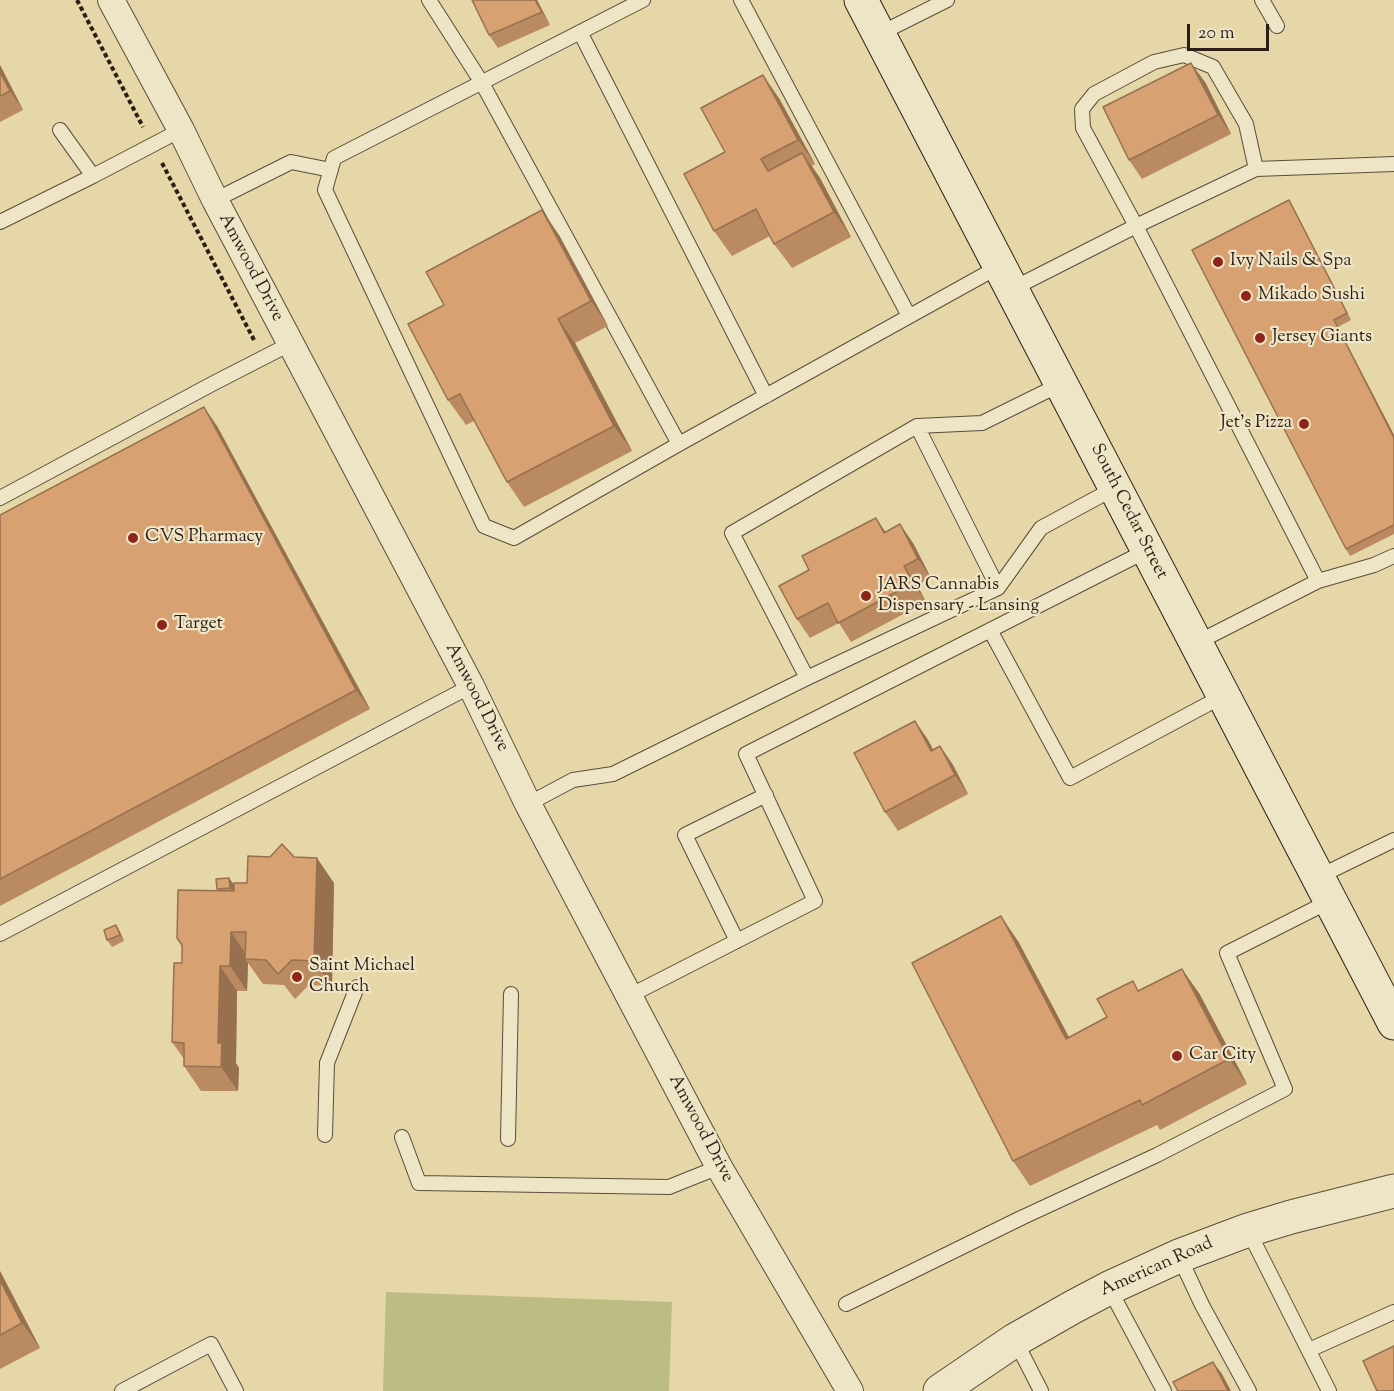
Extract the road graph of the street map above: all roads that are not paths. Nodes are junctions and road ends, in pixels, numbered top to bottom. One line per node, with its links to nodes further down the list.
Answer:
1 (111, 0): 13 (street, Amwood Drive)
2 (429, 0): 11 (lane)
3 (643, 0): 9 (lane)
4 (741, 0): 22 (lane)
5 (861, 0): 10 (main road, South Cedar Street)
6 (947, 0): 10 (lane)
7 (1262, 0): 8 (lane)
8 (1277, 26)
9 (580, 32): 11 (lane); 25 (lane)
10 (879, 34): 21 (main road, South Cedar Street)
11 (482, 82): 16 (lane); 27 (lane)
12 (60, 130): 17 (lane)
13 (181, 130): 17 (lane); 18 (street, Amwood Drive)
14 (1394, 164): 15 (lane)
15 (1256, 169): 20 (lane); 20 (lane)
16 (331, 170): 18 (lane); 27 (lane)
17 (93, 176): 19 (lane)
18 (215, 200): 23 (street, Amwood Drive)
19 (0, 222)
20 (1136, 226): 21 (lane); 32 (lane)
21 (1006, 277): 22 (lane); 24 (main road, South Cedar Street)
22 (909, 316): 25 (lane)
23 (290, 344): 29 (lane); 37 (street, Amwood Drive)
24 (1062, 384): 26 (lane); 28 (main road, South Cedar Street)
25 (766, 396): 27 (lane)
26 (917, 426): 33 (lane); 36 (lane)
27 (678, 444)
28 (1116, 488): 30 (main road, South Cedar Street); 33 (lane)
29 (0, 498)
30 (1148, 550): 34 (lane); 35 (main road, South Cedar Street)
31 (1394, 556): 32 (lane)
32 (1317, 581): 35 (lane)
33 (998, 588): 36 (lane)
34 (990, 630): 38 (lane); 39 (lane)
35 (1196, 643): 38 (main road, South Cedar Street)
36 (807, 678): 40 (lane)
37 (471, 686): 40 (street, Amwood Drive); 43 (lane)
38 (1223, 696): 42 (main road, South Cedar Street)
39 (766, 795): 44 (lane); 44 (lane)
40 (528, 804): 48 (street, Amwood Drive)
41 (1394, 840): 42 (lane)
42 (1324, 889): 46 (main road, South Cedar Street); 58 (lane)
43 (0, 934)
44 (737, 941): 48 (lane)
45 (357, 987): 50 (lane)
46 (1386, 988): 49 (main road, South Cedar Street)
47 (511, 994): 52 (lane)
48 (629, 996): 53 (street, Amwood Drive)
49 (1394, 1023)
50 (325, 1135)
51 (402, 1137): 53 (lane)
52 (508, 1139)
53 (719, 1167): 64 (street, Amwood Drive)
54 (1394, 1191): 55 (main road, American Road)
55 (1248, 1230): 56 (main road, American Road); 61 (lane)
56 (1179, 1256): 57 (main road, American Road); 68 (lane)
57 (1109, 1288): 60 (main road, American Road); 67 (lane)
58 (846, 1304)
59 (1394, 1312): 61 (lane)
60 (1015, 1340): 65 (main road, American Road); 66 (lane)
61 (1309, 1350): 69 (lane)
62 (122, 1391): 63 (lane)
63 (236, 1391)
64 (850, 1391)
65 (940, 1391)
66 (1041, 1391)
67 (1164, 1391)
68 (1249, 1391)
69 (1329, 1391)

